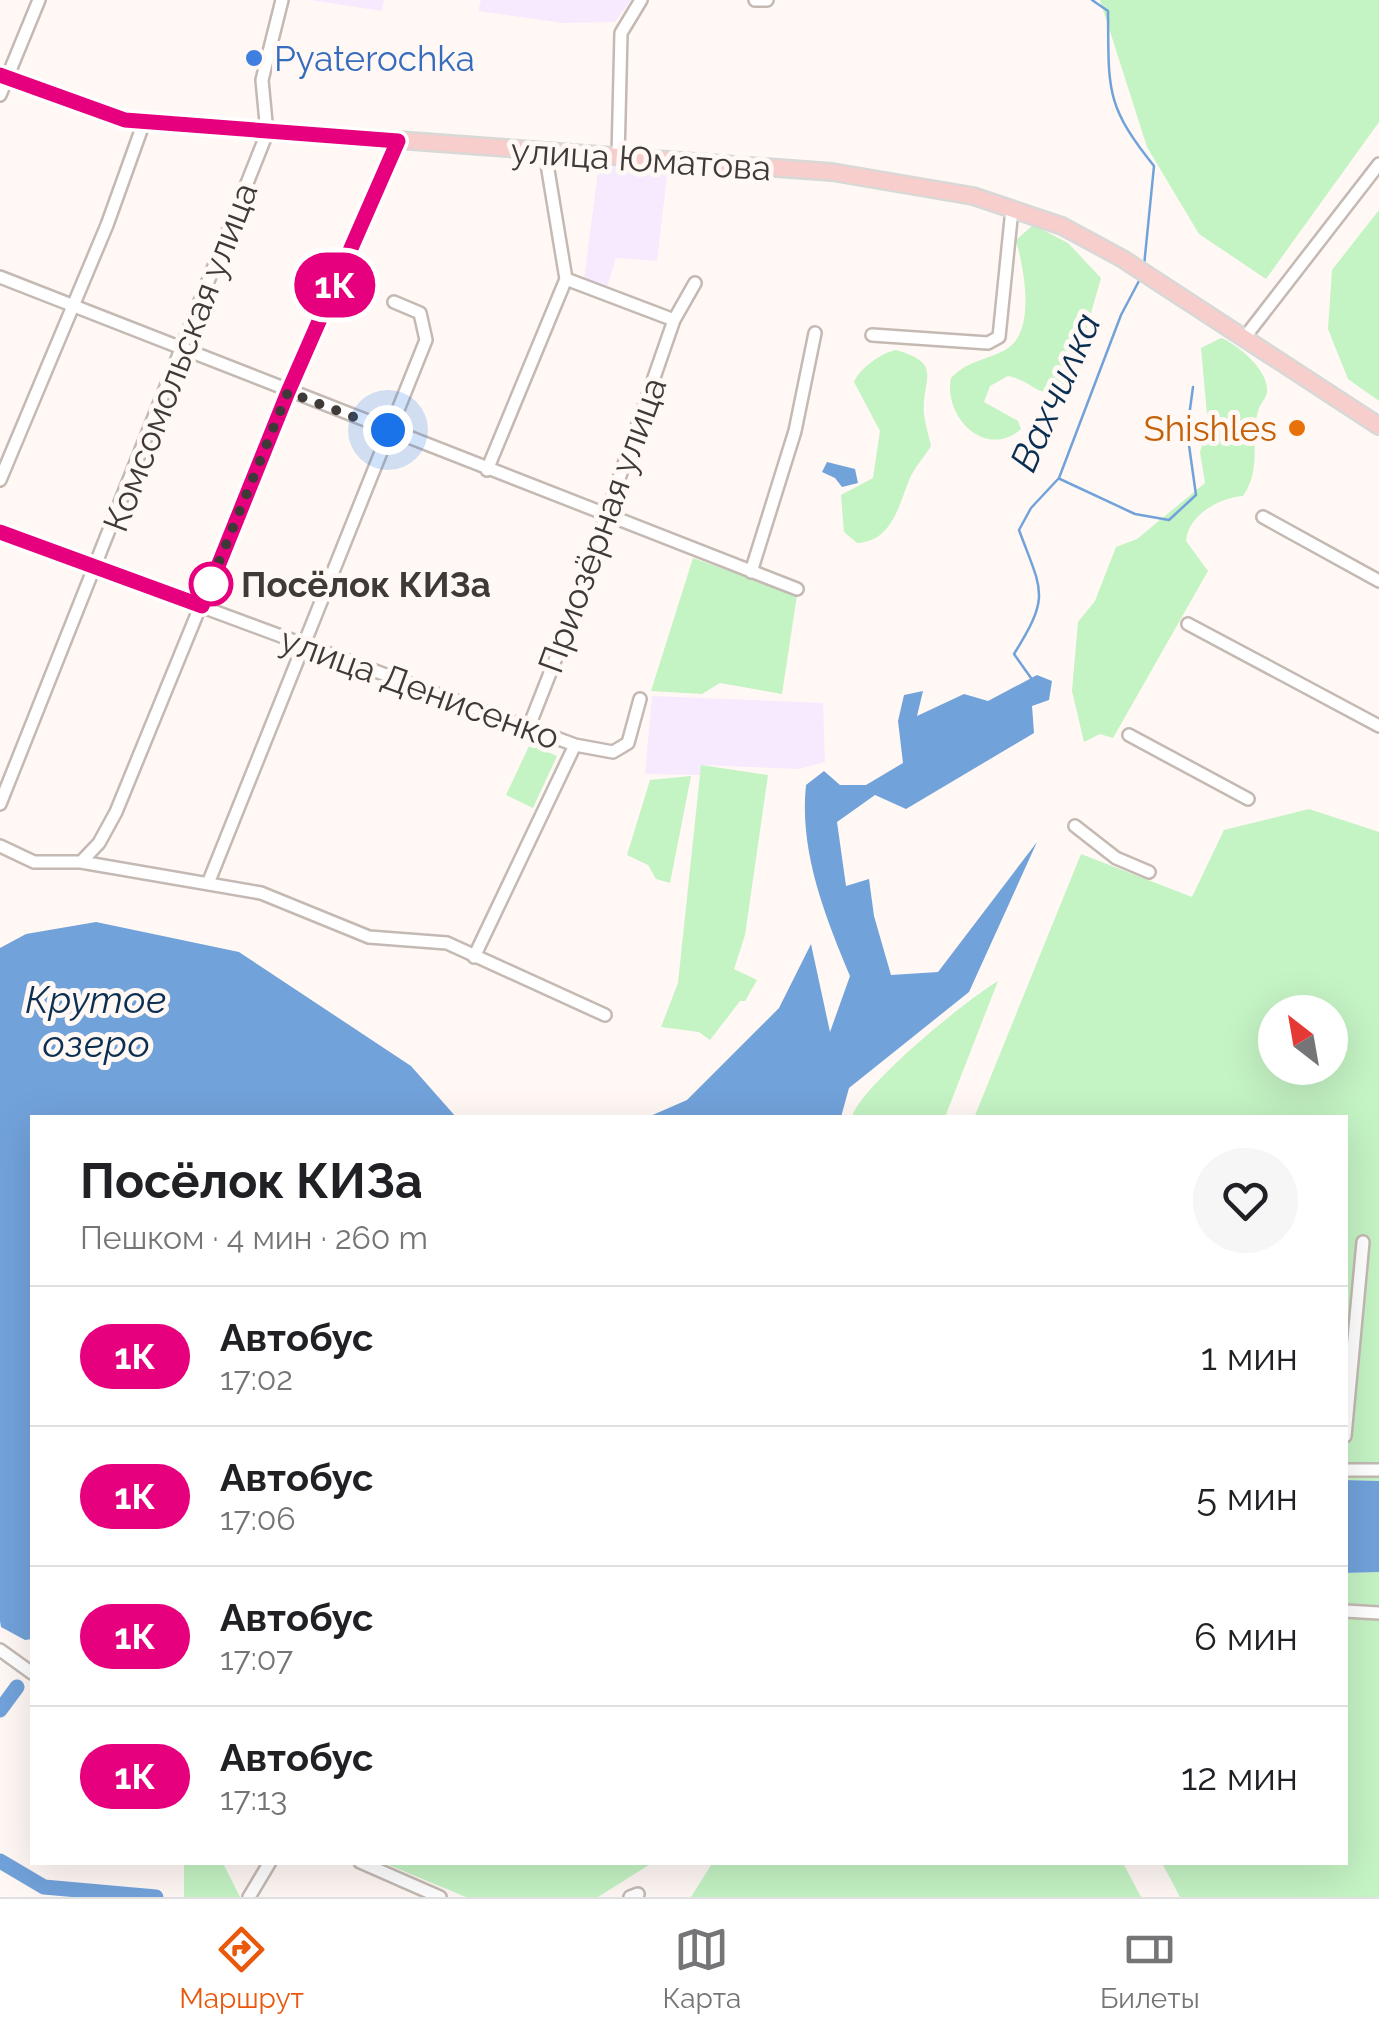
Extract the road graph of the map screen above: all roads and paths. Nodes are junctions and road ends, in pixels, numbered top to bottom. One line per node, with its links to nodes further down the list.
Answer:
1 (38, 0): 6 (street)
2 (282, 0): 9 (street)
3 (641, 0): 12 (street)
4 (754, 0): 5 (street)
5 (766, 0)
6 (3, 77): 7 (street); 8 (main road, улица Юматова)
7 (0, 94)
8 (144, 122): 9 (main road, улица Юматова); 19 (street)
9 (267, 133): 10 (main road, улица Юматова); 24 (street, Комсомольская улица)
10 (398, 141): 11 (main road, улица Юматова); 25 (street)
11 (545, 152): 12 (main road, улица Юматова); 16 (street)
12 (618, 157): 14 (main road, улица Юматова)
13 (1379, 164): 23 (street)
14 (1012, 209): 22 (street); 23 (main road, улица Юматова)
15 (0, 278): 19 (street)
16 (566, 279): 20 (street); 28 (street)
17 (695, 283): 20 (street, Приозёрная улица)
18 (394, 302): 27 (street)
19 (73, 306): 24 (street); 29 (street)
20 (674, 320): 31 (street, Приозёрная улица)
21 (816, 334): 34 (street)
22 (872, 335)
23 (1244, 337): 26 (main road, улица Юматова)
24 (185, 348): 25 (street); 33 (street, Комсомольская улица)
25 (288, 392): 27 (street); 37 (street)
26 (1379, 426)
27 (388, 430): 28 (street); 39 (street)
28 (487, 470): 31 (street)
29 (0, 480)
30 (1263, 517): 35 (street)
31 (606, 518): 34 (street); 42 (street, Приозёрная улица)
32 (0, 532): 33 (street, улица Денисенко)
33 (97, 568): 37 (street, улица Денисенко); 46 (street, Комсомольская улица)
34 (751, 572): 36 (street)
35 (1379, 581)
36 (797, 590)
37 (202, 606): 39 (street, улица Денисенко); 49 (street)
38 (1188, 624): 41 (street)
39 (301, 645): 42 (street, улица Денисенко); 51 (street)
40 (640, 699): 44 (street, улица Денисенко)
41 (1379, 726)
42 (528, 729): 44 (street, улица Денисенко)
43 (1129, 735): 45 (street)
44 (574, 745): 52 (street)
45 (1248, 799)
46 (0, 804)
47 (1075, 826): 50 (street)
48 (0, 846): 49 (street)
49 (81, 862): 51 (street)
50 (1149, 872)
51 (208, 882): 52 (street)
52 (474, 957): 53 (street)
53 (605, 1016)
54 (1363, 1242): 55 (street)
55 (1348, 1404)
56 (1348, 1470): 57 (street)
57 (1379, 1470)
58 (1348, 1611): 59 (street)
59 (1379, 1612)
60 (0, 1650): 61 (street)
61 (30, 1672)
62 (268, 1865): 64 (street)
63 (367, 1865): 65 (street)
64 (249, 1897)
65 (440, 1897)

